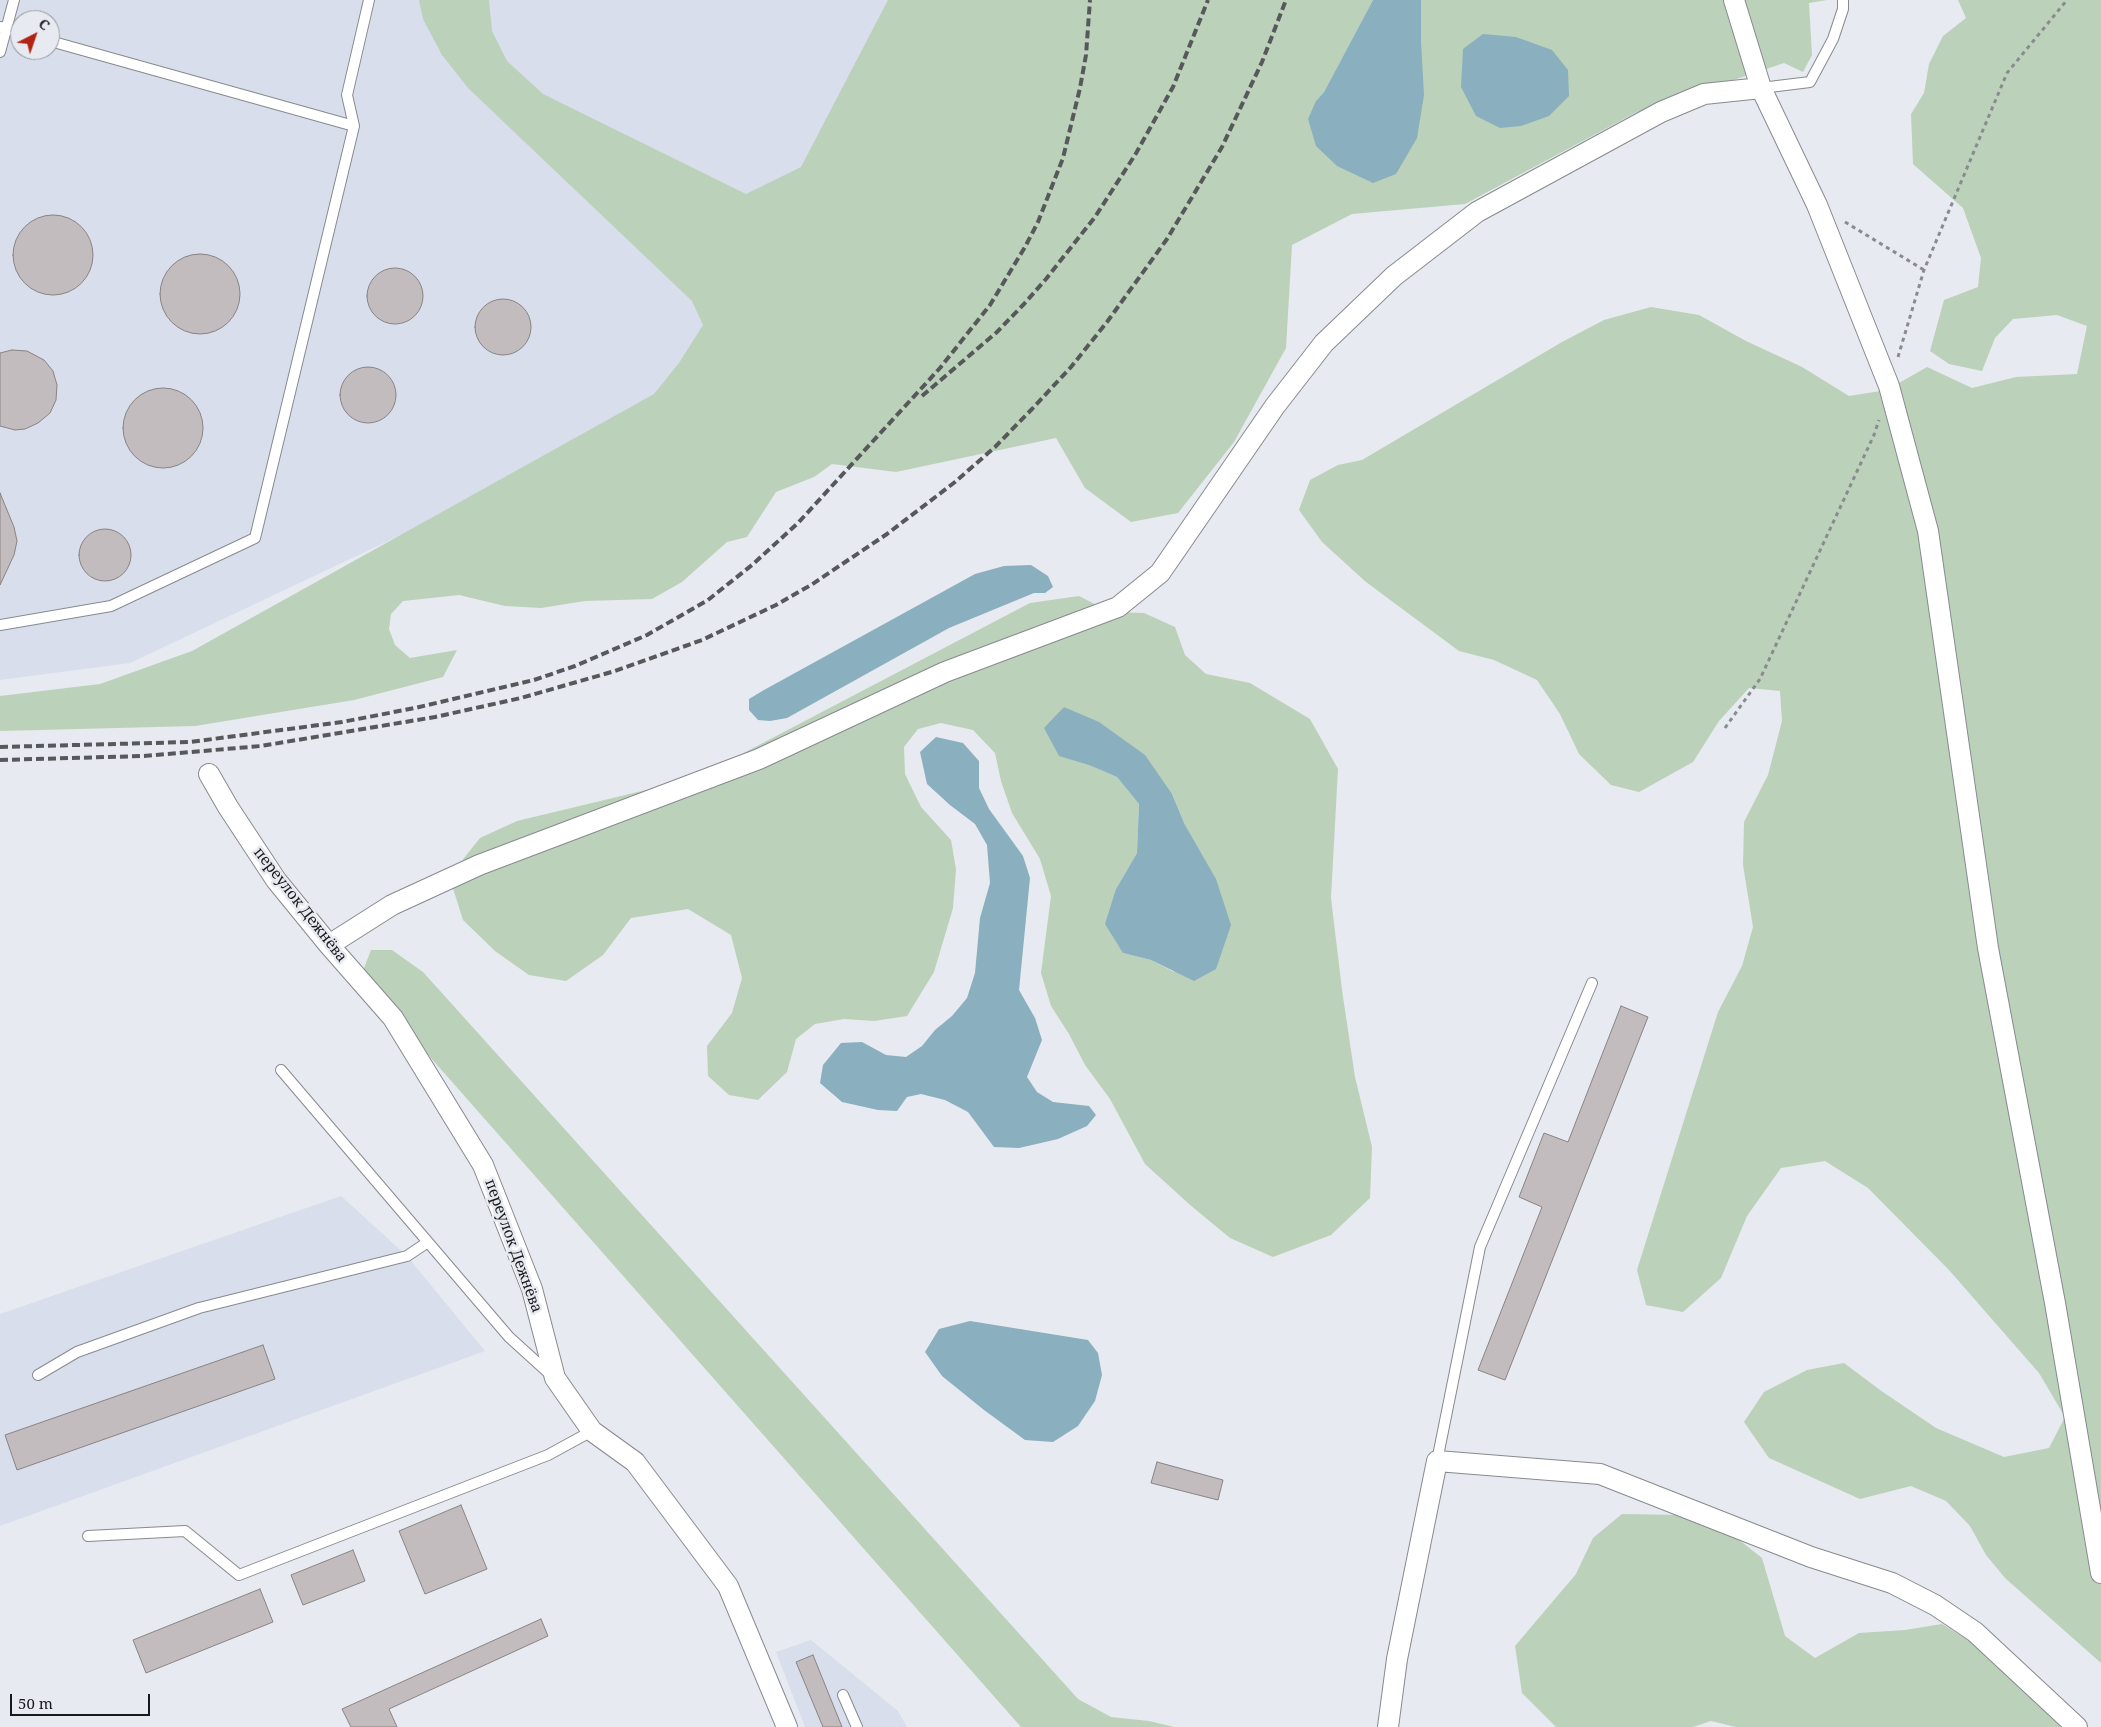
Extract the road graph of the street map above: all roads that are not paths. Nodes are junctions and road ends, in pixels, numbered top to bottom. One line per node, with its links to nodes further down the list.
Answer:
1 (14, 0): 5 (lane)
2 (369, 0): 9 (lane)
3 (1734, 0): 8 (street)
4 (1843, 0): 8 (lane)
5 (3, 28): 7 (lane)
6 (60, 44): 9 (lane)
7 (0, 52)
8 (1761, 88): 12 (street); 21 (street)
9 (354, 126): 10 (lane)
10 (0, 625)
11 (209, 774): 12 (street, переулок Дежнёва)
12 (328, 945): 17 (street, переулок Дежнёва)
13 (1592, 983): 19 (lane)
14 (281, 1070): 15 (lane)
15 (428, 1242): 16 (lane); 17 (lane)
16 (38, 1375)
17 (555, 1378): 18 (street, переулок Дежнёва)
18 (592, 1431): 20 (lane); 23 (street, переулок Дежнёва)
19 (1437, 1461): 25 (street); 26 (street)
20 (88, 1536)
21 (2101, 1573)
22 (843, 1695): 24 (lane)
23 (787, 1727)
24 (856, 1727)
25 (1388, 1727)
26 (2078, 1727)

